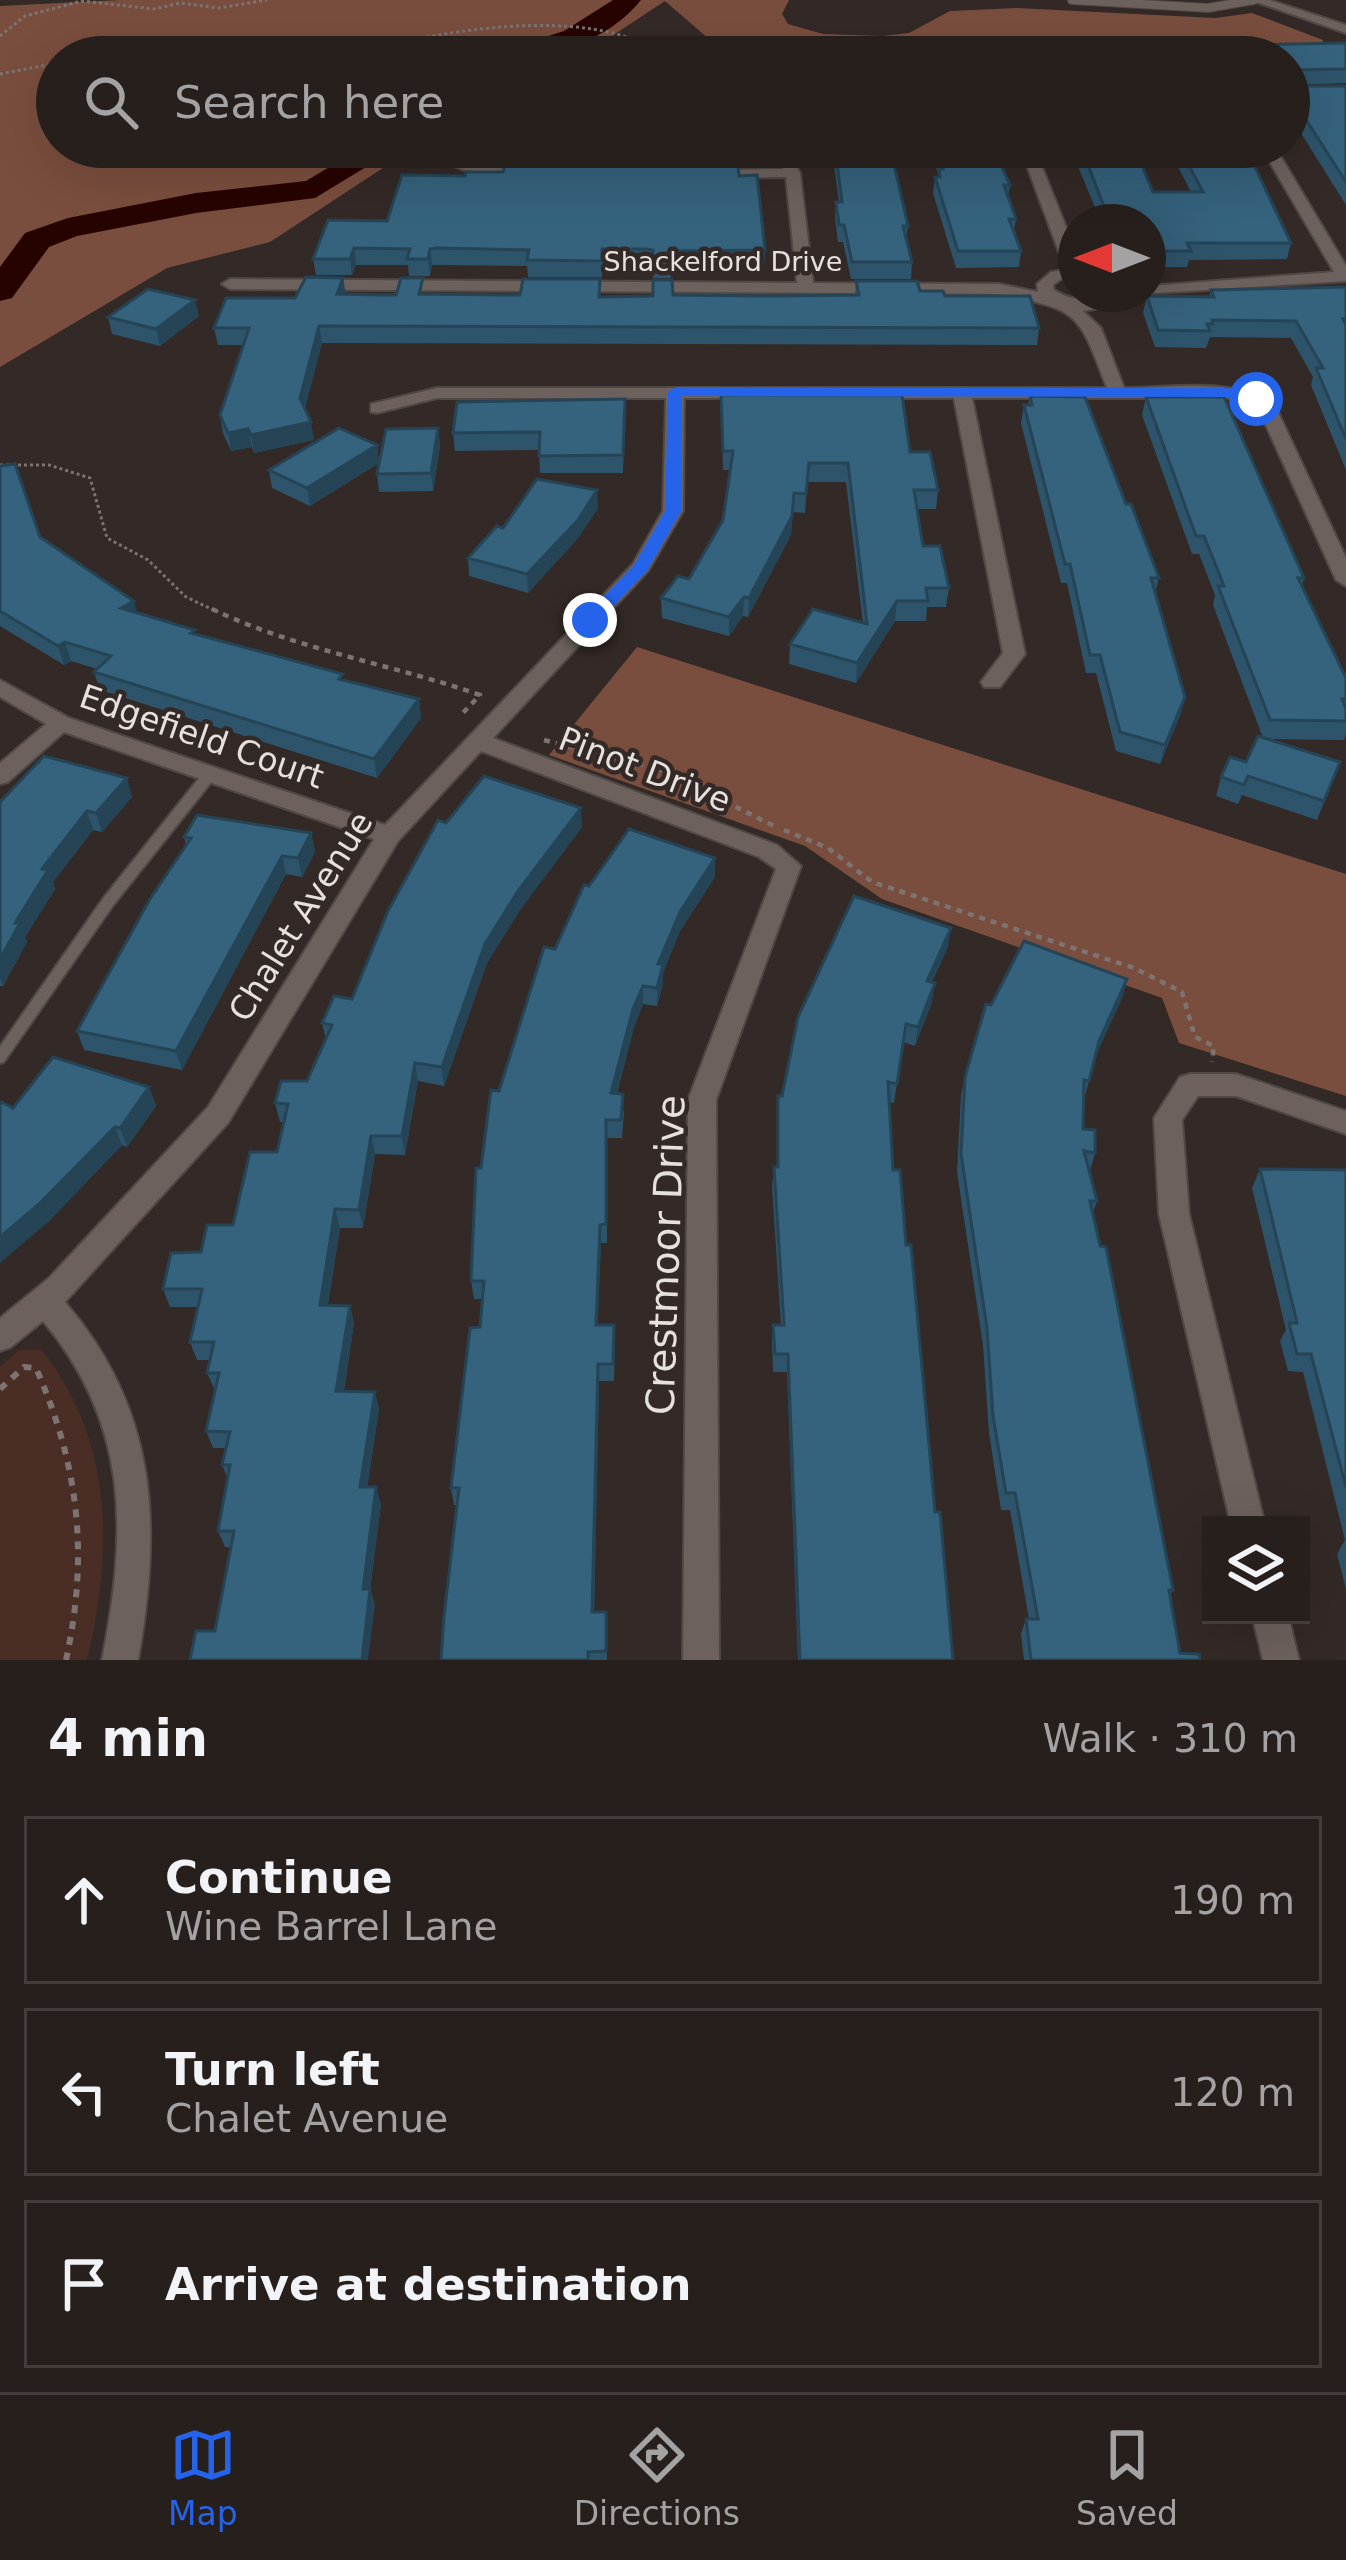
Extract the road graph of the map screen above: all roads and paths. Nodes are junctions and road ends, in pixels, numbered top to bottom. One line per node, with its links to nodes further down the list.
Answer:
1 (267, 0): 5 (path)
2 (1072, 0): 3 (lane)
3 (1256, 0): 4 (street)
4 (1346, 29)
5 (1, 36)
6 (437, 36): 7 (path)
7 (632, 36)
8 (36, 67): 9 (path)
9 (0, 74)
10 (471, 168): 15 (street)
11 (790, 168): 14 (street)
12 (1035, 168): 17 (street)
13 (1281, 168): 19 (street)
14 (793, 173): 16 (street); 24 (street)
15 (541, 174)
16 (679, 174)
17 (1058, 224)
18 (1058, 271): 21 (street)
19 (1345, 275): 23 (street)
20 (1058, 276): 21 (street, Shackelford Drive)
21 (1053, 277): 25 (street, Shackelford Drive); 26 (street)
22 (230, 284): 24 (street, Shackelford Drive)
23 (1166, 288)
24 (806, 289): 25 (street, Shackelford Drive)
25 (999, 289): 27 (street, Shackelford Drive)
26 (1058, 299)
27 (1058, 301)
28 (1074, 312): 30 (street)
29 (1103, 312): 30 (street)
30 (1094, 328): 33 (street)
31 (675, 392): 32 (street); 34 (street); 40 (street, Chalet Avenue)
32 (962, 392): 33 (street); 37 (street)
33 (1117, 392): 36 (street)
34 (377, 408)
35 (0, 465): 40 (path)
36 (1346, 580)
37 (992, 682)
38 (0, 688): 39 (street, Edgefield Court)
39 (61, 723): 42 (street, Edgefield Court); 43 (street)
40 (468, 728): 44 (street, Chalet Avenue); 45 (street, Pinot Drive)
41 (536, 738): 46 (path)
42 (210, 774): 44 (street, Edgefield Court); 47 (lane)
43 (0, 776)
44 (389, 835): 49 (street, Chalet Avenue)
45 (789, 866): 58 (street, Crestmoor Drive)
46 (1214, 1046)
47 (0, 1057)
48 (1346, 1123): 54 (street)
49 (45, 1301): 50 (street, Chalet Avenue); 57 (street)
50 (0, 1337)
51 (32, 1357): 52 (path)
52 (26, 1367): 53 (path); 56 (path)
53 (0, 1389)
54 (1247, 1516)
55 (1272, 1624): 59 (street)
56 (66, 1660)
57 (120, 1660)
58 (700, 1660)
59 (1281, 1660)

